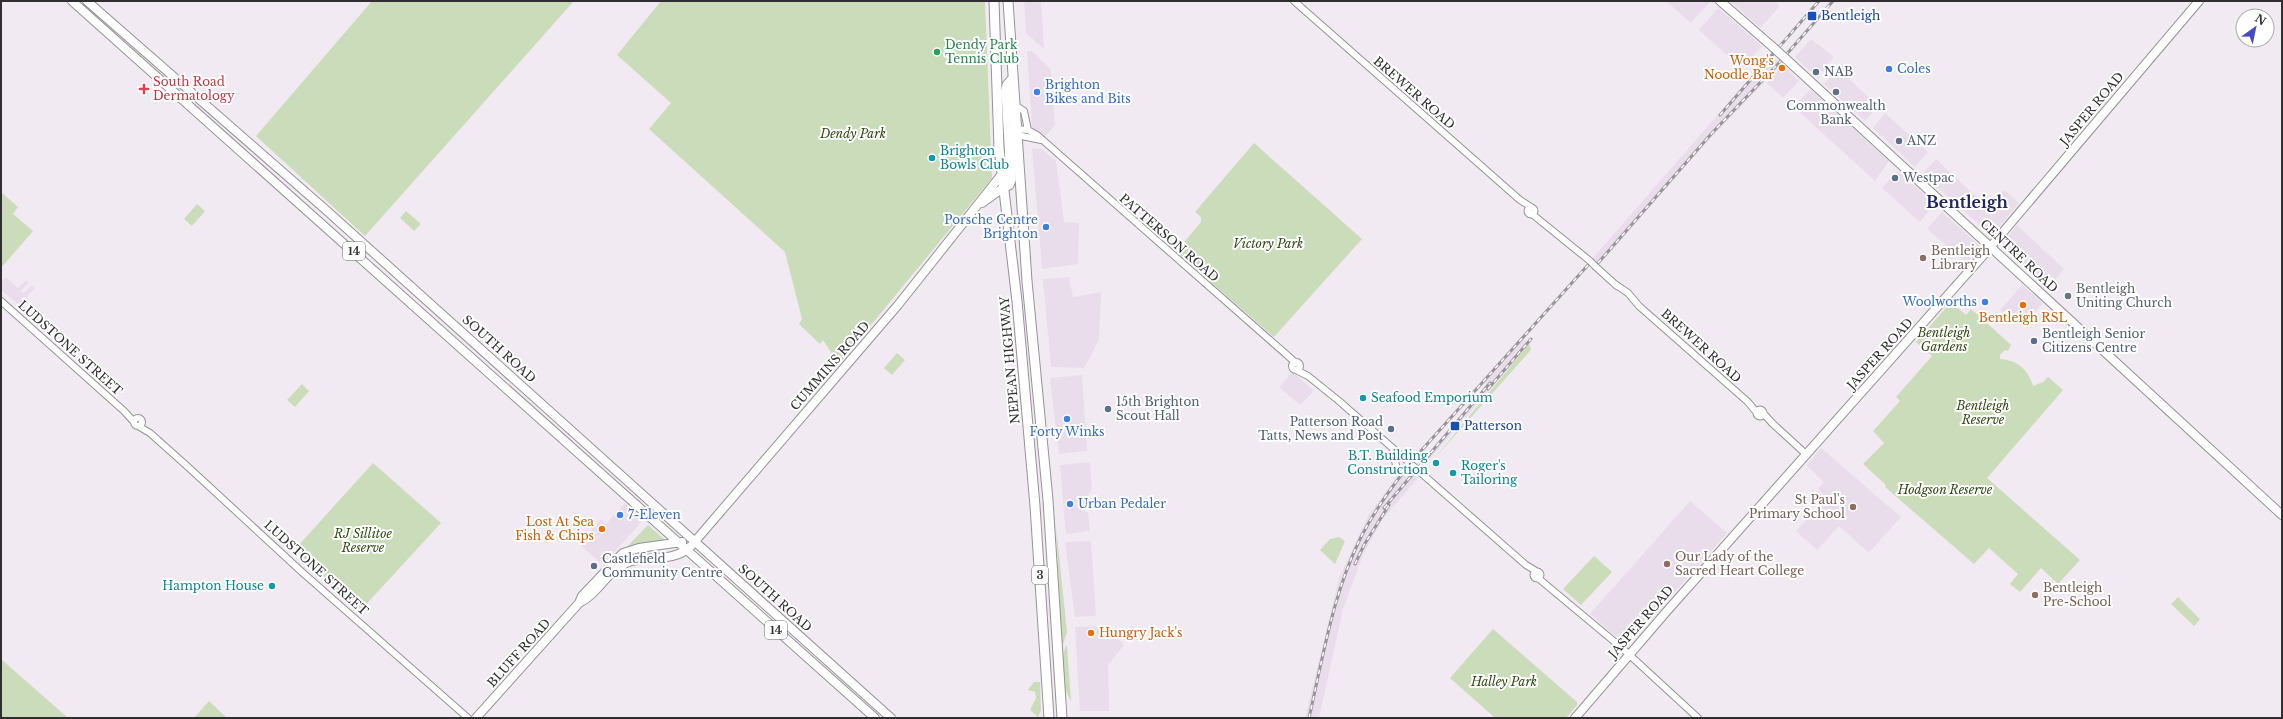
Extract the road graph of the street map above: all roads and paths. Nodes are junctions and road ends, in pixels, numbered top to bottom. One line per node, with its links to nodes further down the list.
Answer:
1 (72, 1): 10 (main road, SOUTH ROAD / 14)
2 (87, 1): 8 (main road, SOUTH ROAD / 14)
3 (994, 1): 12 (highway, NEPEAN HIGHWAY / 3)
4 (1008, 1): 9 (highway, NEPEAN HIGHWAY / 3)
5 (1294, 1): 30 (street, BREWER ROAD, bridge)
6 (1720, 1): 23 (main road, CENTRE ROAD, bridge)
7 (2200, 1): 23 (main road, JASPER ROAD)
8 (172, 75): 10 (main road); 20 (main road, SOUTH ROAD / 14)
9 (1013, 78): 11 (highway, NEPEAN HIGHWAY / 3); 14 (highway)
10 (165, 83): 22 (main road, SOUTH ROAD / 14)
11 (1015, 105): 13 (street); 14 (highway, NEPEAN HIGHWAY / 3)
12 (998, 129): 14 (highway); 16 (highway, NEPEAN HIGHWAY / 3)
13 (1028, 130): 14 (street); 15 (street, PATTERSON ROAD)
14 (1013, 132): 15 (street); 17 (highway); 18 (highway, NEPEAN HIGHWAY / 3)
15 (1042, 140): 29 (street, PATTERSON ROAD)
16 (1002, 174): 17 (highway, NEPEAN HIGHWAY / 3); 19 (main road, CUMMINS ROAD)
17 (1003, 188): 19 (main road, CUMMINS ROAD); 21 (highway, NEPEAN HIGHWAY / 3)
18 (1021, 204): 21 (highway); 27 (highway, NEPEAN HIGHWAY / 3)
19 (977, 207): 37 (main road, CUMMINS ROAD)
20 (326, 210): 22 (main road); 25 (main road, SOUTH ROAD / 14)
21 (1006, 217): 28 (highway, NEPEAN HIGHWAY / 3)
22 (318, 219): 26 (main road, SOUTH ROAD / 14)
23 (1991, 246): 30 (main road, JASPER ROAD); 35 (main road, CENTRE ROAD)
24 (1, 302): 46 (street, LUDSTONE STREET)
25 (474, 343): 26 (main road); 31 (main road, SOUTH ROAD / 14)
26 (466, 352): 33 (main road, SOUTH ROAD / 14)
27 (1038, 393): 28 (highway); 45 (highway, NEPEAN HIGHWAY / 3)
28 (1025, 394): 44 (highway, NEPEAN HIGHWAY / 3)
29 (1393, 449): 32 (street); 41 (street)
30 (1807, 455): 41 (main road, JASPER ROAD)
31 (612, 469): 33 (main road); 34 (main road, SOUTH ROAD / 14)
32 (1397, 471)
33 (606, 476): 36 (main road, SOUTH ROAD / 14)
34 (662, 513): 36 (main road); 37 (main road, SOUTH ROAD / 14)
35 (2282, 515)
36 (655, 521): 38 (main road, SOUTH ROAD / 14)
37 (695, 540): 38 (main road, BLUFF ROAD); 39 (main road, CUMMINS ROAD); 42 (main road, SOUTH ROAD / 14)
38 (679, 542): 39 (main road, SOUTH ROAD / 14); 40 (main road, BLUFF ROAD)
39 (687, 550): 40 (main road, BLUFF ROAD); 43 (main road, SOUTH ROAD / 14)
40 (579, 603): 47 (main road, BLUFF ROAD)
41 (1628, 655): 52 (main road, JASPER ROAD); 53 (street)
42 (828, 662): 43 (main road); 49 (main road, SOUTH ROAD / 14)
43 (821, 670): 48 (main road, SOUTH ROAD / 14)
44 (1047, 698): 45 (highway); 50 (highway, NEPEAN HIGHWAY / 3)
45 (1061, 698): 51 (highway, NEPEAN HIGHWAY / 3)
46 (468, 718)
47 (476, 718)
48 (874, 718)
49 (891, 718)
50 (1049, 718)
51 (1062, 718)
52 (1574, 718)
53 (1698, 718)

